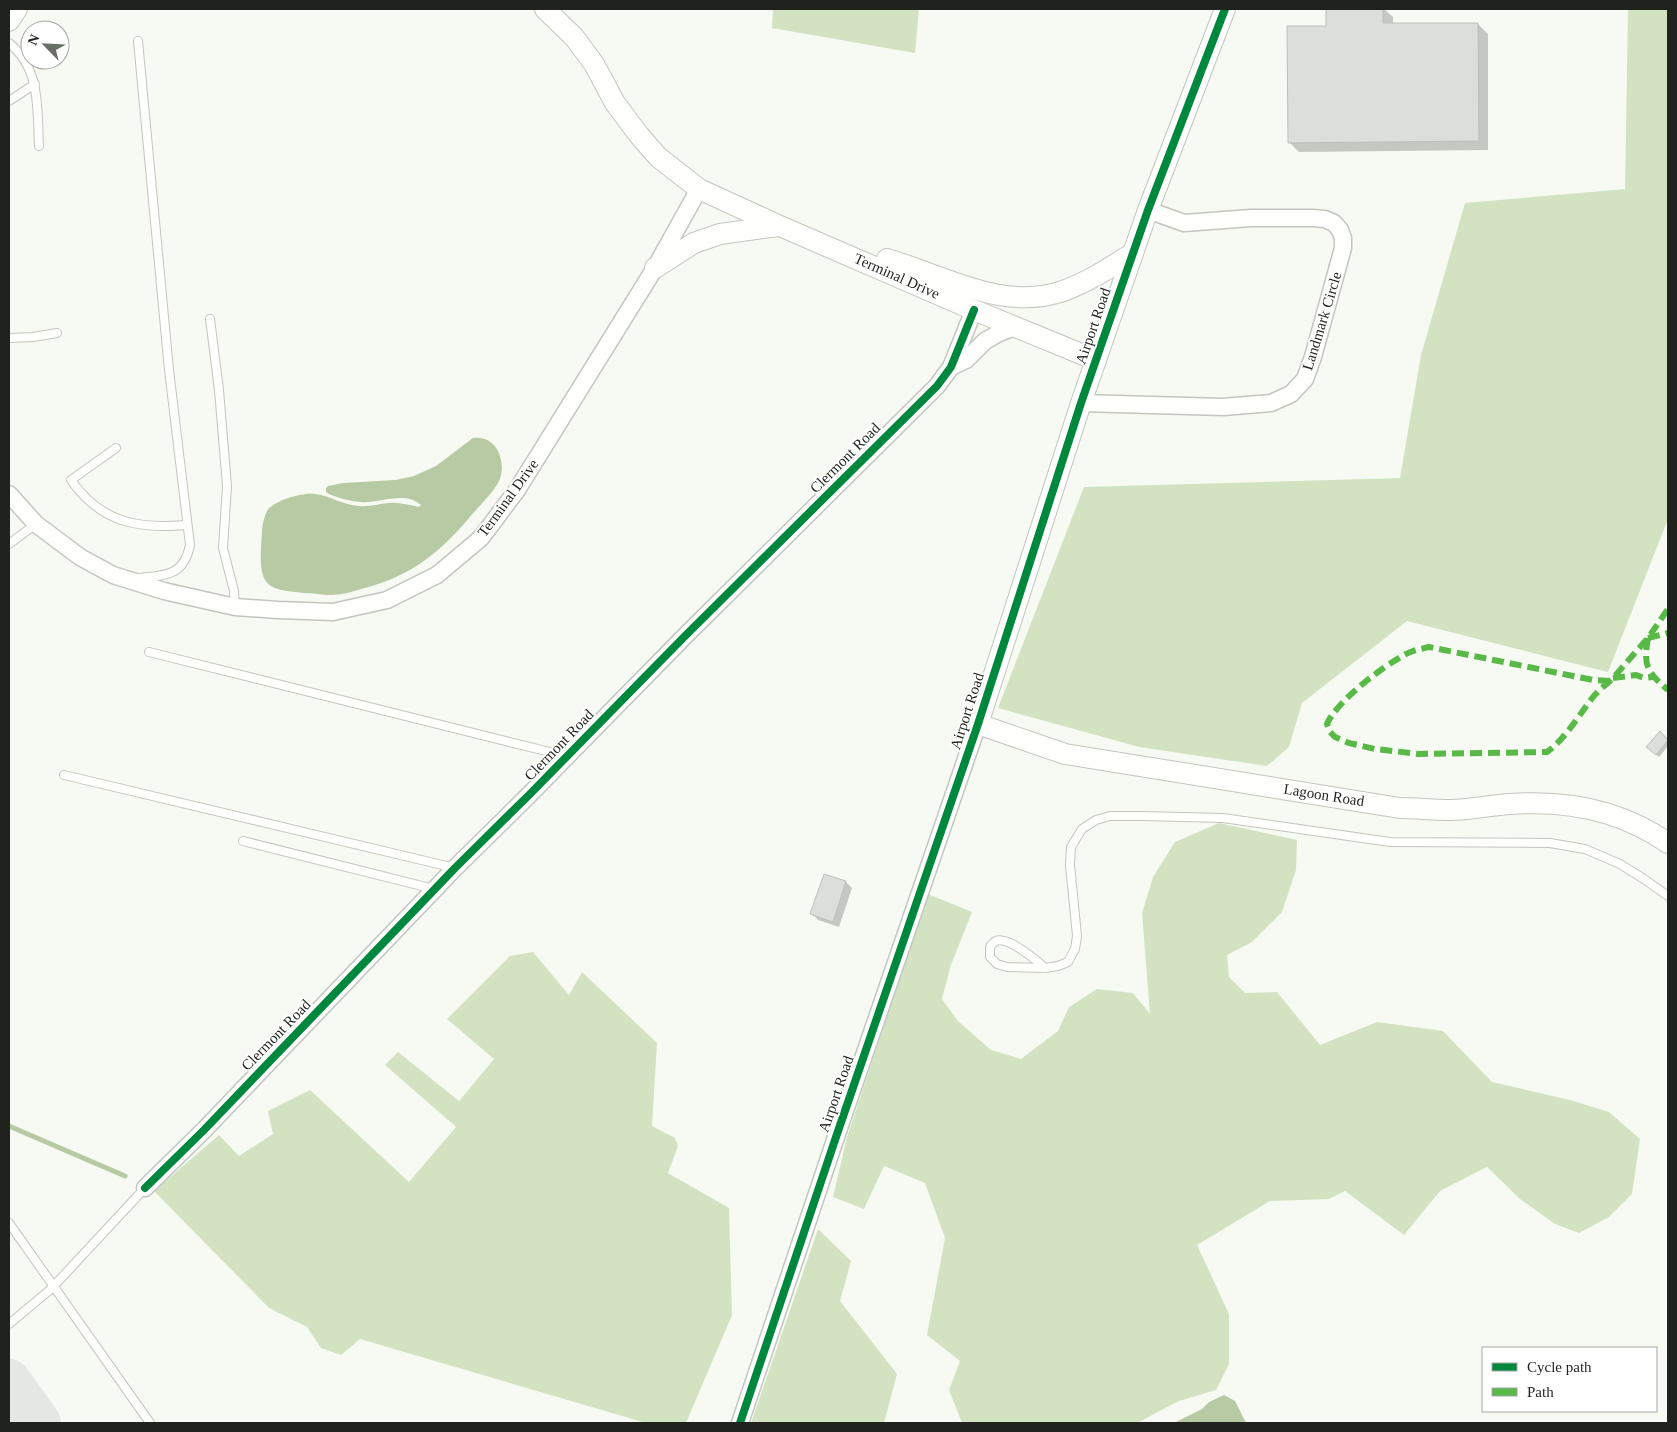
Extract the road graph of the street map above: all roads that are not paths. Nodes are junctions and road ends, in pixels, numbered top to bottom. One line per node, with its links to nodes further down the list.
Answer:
1 (17, 9): 4 (street)
2 (545, 9): 10 (street, Terminal Drive)
3 (1225, 9): 11 (street, Airport Road)
4 (9, 21)
5 (138, 40): 27 (lane)
6 (9, 42): 7 (lane)
7 (35, 84): 8 (lane); 9 (lane)
8 (9, 101)
9 (40, 146)
10 (699, 189): 12 (street, Terminal Drive); 15 (street, Terminal Drive)
11 (1148, 210): 13 (street, Airport Road); 23 (street, Landmark Circle)
12 (780, 226): 14 (street, Terminal Drive); 15 (street)
13 (1133, 253): 14 (street); 21 (street, Airport Road)
14 (858, 259): 16 (street, Terminal Drive)
15 (655, 268): 30 (street, Terminal Drive)
16 (974, 310): 18 (street, Terminal Drive); 22 (street, Clermont Road)
17 (210, 319): 30 (lane)
18 (1015, 327): 21 (street, Terminal Drive); 22 (street, Clermont Road)
19 (57, 333): 20 (lane)
20 (9, 338)
21 (1096, 360): 23 (street, Airport Road)
22 (951, 367): 33 (street, Clermont Road)
23 (1081, 402): 32 (street, Airport Road)
24 (116, 448): 27 (lane)
25 (9, 494): 26 (street, Terminal Drive)
26 (36, 524): 28 (lane); 29 (street, Terminal Drive)
27 (186, 525): 29 (lane)
28 (9, 544)
29 (130, 579): 30 (street, Terminal Drive)
30 (235, 607)
31 (149, 652): 33 (lane)
32 (978, 724): 36 (street, Lagoon Road); 46 (street, Airport Road)
33 (568, 756): 37 (street, Clermont Road)
34 (64, 775): 37 (lane)
35 (243, 841): 38 (lane)
36 (1668, 843)
37 (455, 868): 38 (street, Clermont Road)
38 (436, 889): 41 (street, Clermont Road)
39 (1668, 896): 40 (lane)
40 (1045, 968): 40 (lane)
41 (145, 1188): 43 (lane)
42 (9, 1223): 43 (lane)
43 (54, 1286): 44 (lane); 45 (lane)
44 (9, 1324)
45 (150, 1423)
46 (740, 1423)

